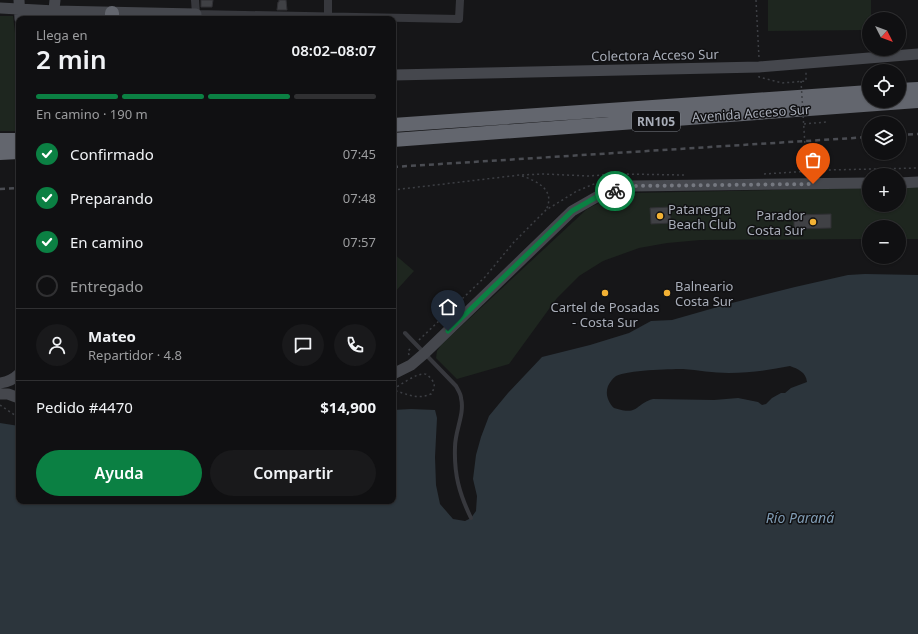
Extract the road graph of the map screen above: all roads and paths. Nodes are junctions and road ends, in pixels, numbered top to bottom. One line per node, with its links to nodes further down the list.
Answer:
1 (195, 0): 9 (street)
2 (328, 0): 10 (street)
3 (460, 0): 11 (street)
4 (756, 0): 13 (path)
5 (0, 8): 6 (main road)
6 (19, 9): 7 (main road)
7 (54, 10): 8 (main road)
8 (112, 16): 9 (main road)
9 (196, 16)
10 (328, 16)
11 (396, 19)
12 (918, 54): 13 (main road, Colectora Acceso Sur)
13 (759, 67): 15 (main road, Colectora Acceso Sur); 16 (path)
14 (806, 70): 16 (path)
15 (396, 75)
16 (801, 81): 22 (path, bridge)
17 (918, 89): 18 (highway)
18 (906, 90)
19 (862, 92): 23 (highway, Avenida Acceso Sur / RN105)
20 (918, 101): 26 (highway, Avenida Acceso Sur / RN105)
21 (826, 122): 22 (path)
22 (804, 124): 29 (path, bridge)
23 (396, 125)
24 (0, 140): 25 (highway)
25 (16, 140)
26 (396, 140)
27 (16, 152): 28 (highway)
28 (0, 153)
29 (821, 167)
30 (918, 168): 31 (path)
31 (788, 171): 33 (path); 36 (path)
32 (620, 174): 34 (path); 35 (path); 41 (path)
33 (764, 174)
34 (520, 175): 40 (path); 41 (path)
35 (688, 175)
36 (788, 176)
37 (918, 182): 39 (main road)
38 (862, 183): 44 (main road)
39 (906, 183)
40 (396, 190)
41 (546, 210): 43 (path)
42 (405, 333): 43 (lane)
43 (416, 343): 44 (lane); 45 (path)
44 (425, 353): 45 (main road); 56 (lane)
45 (411, 365): 46 (main road); 48 (path)
46 (396, 372)
47 (16, 378): 49 (main road)
48 (412, 378): 50 (path); 51 (path)
49 (0, 383)
50 (396, 388)
51 (396, 390)
52 (0, 394): 53 (main road)
53 (16, 397)
54 (0, 404): 55 (path)
55 (16, 416)
56 (471, 518)

